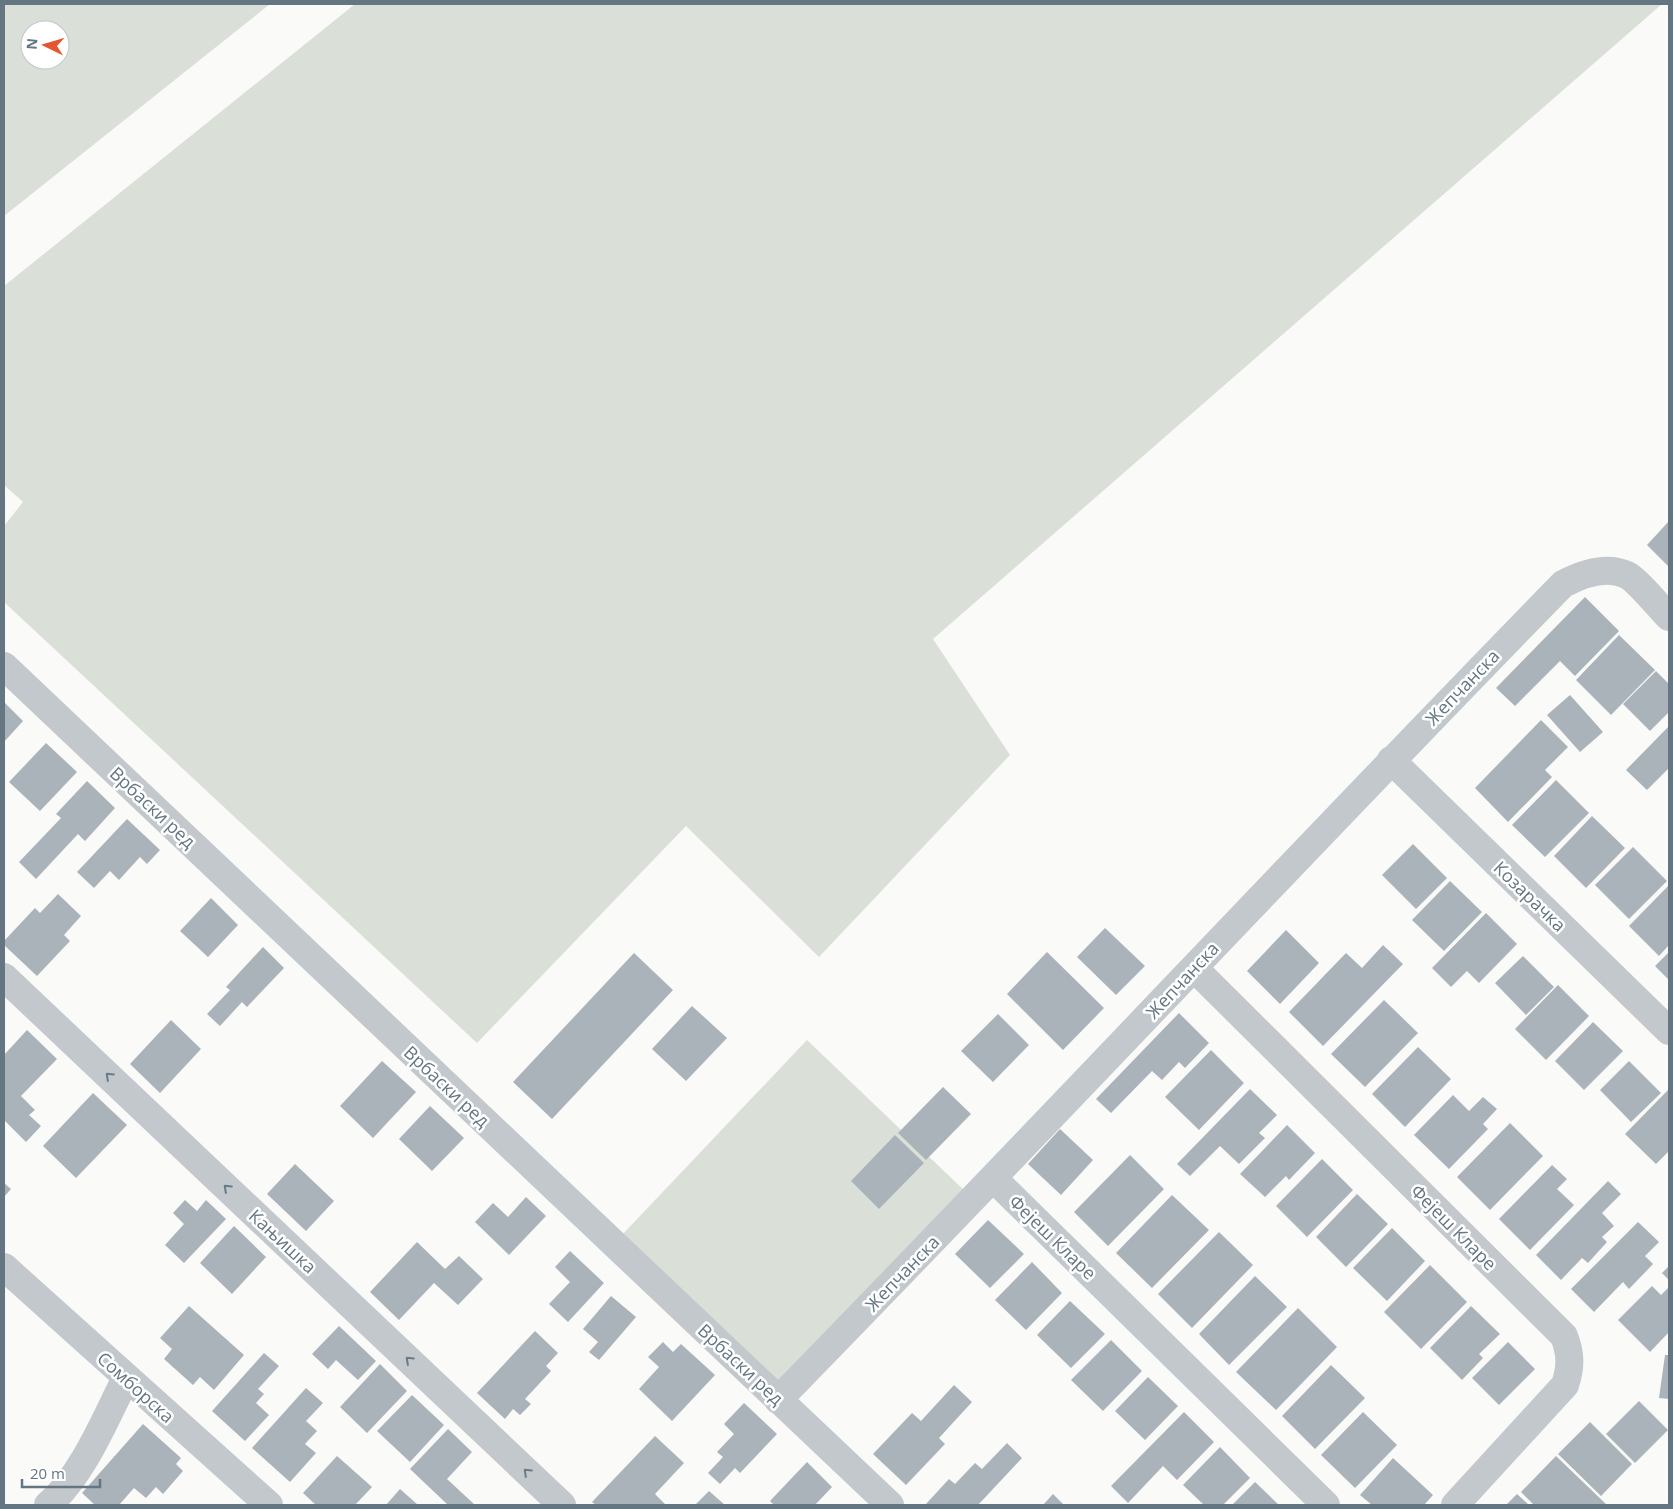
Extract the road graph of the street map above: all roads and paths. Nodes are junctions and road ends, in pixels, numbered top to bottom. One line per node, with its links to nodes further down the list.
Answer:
1 (1669, 617): 3 (street, Жепчанска)
2 (4, 666): 10 (street, Врбаски ред)
3 (1391, 760): 4 (street, Жепчанска); 6 (street, Козарачка)
4 (1194, 968): 7 (street, Жепчанска); 16 (street, Фејеш Кларе)
5 (4, 976): 13 (street, Кањишка, one-way to 5)
6 (1669, 1032)
7 (994, 1179): 10 (street, Жепчанска); 15 (street, Фејеш Кларе)
8 (4, 1267): 9 (street, Сомборска)
9 (126, 1378): 11 (street); 12 (street, Сомборска)
10 (778, 1400): 14 (street, Врбаски ред)
11 (48, 1505)
12 (270, 1505)
13 (562, 1505)
14 (890, 1505)
15 (1326, 1505)
16 (1456, 1505)

